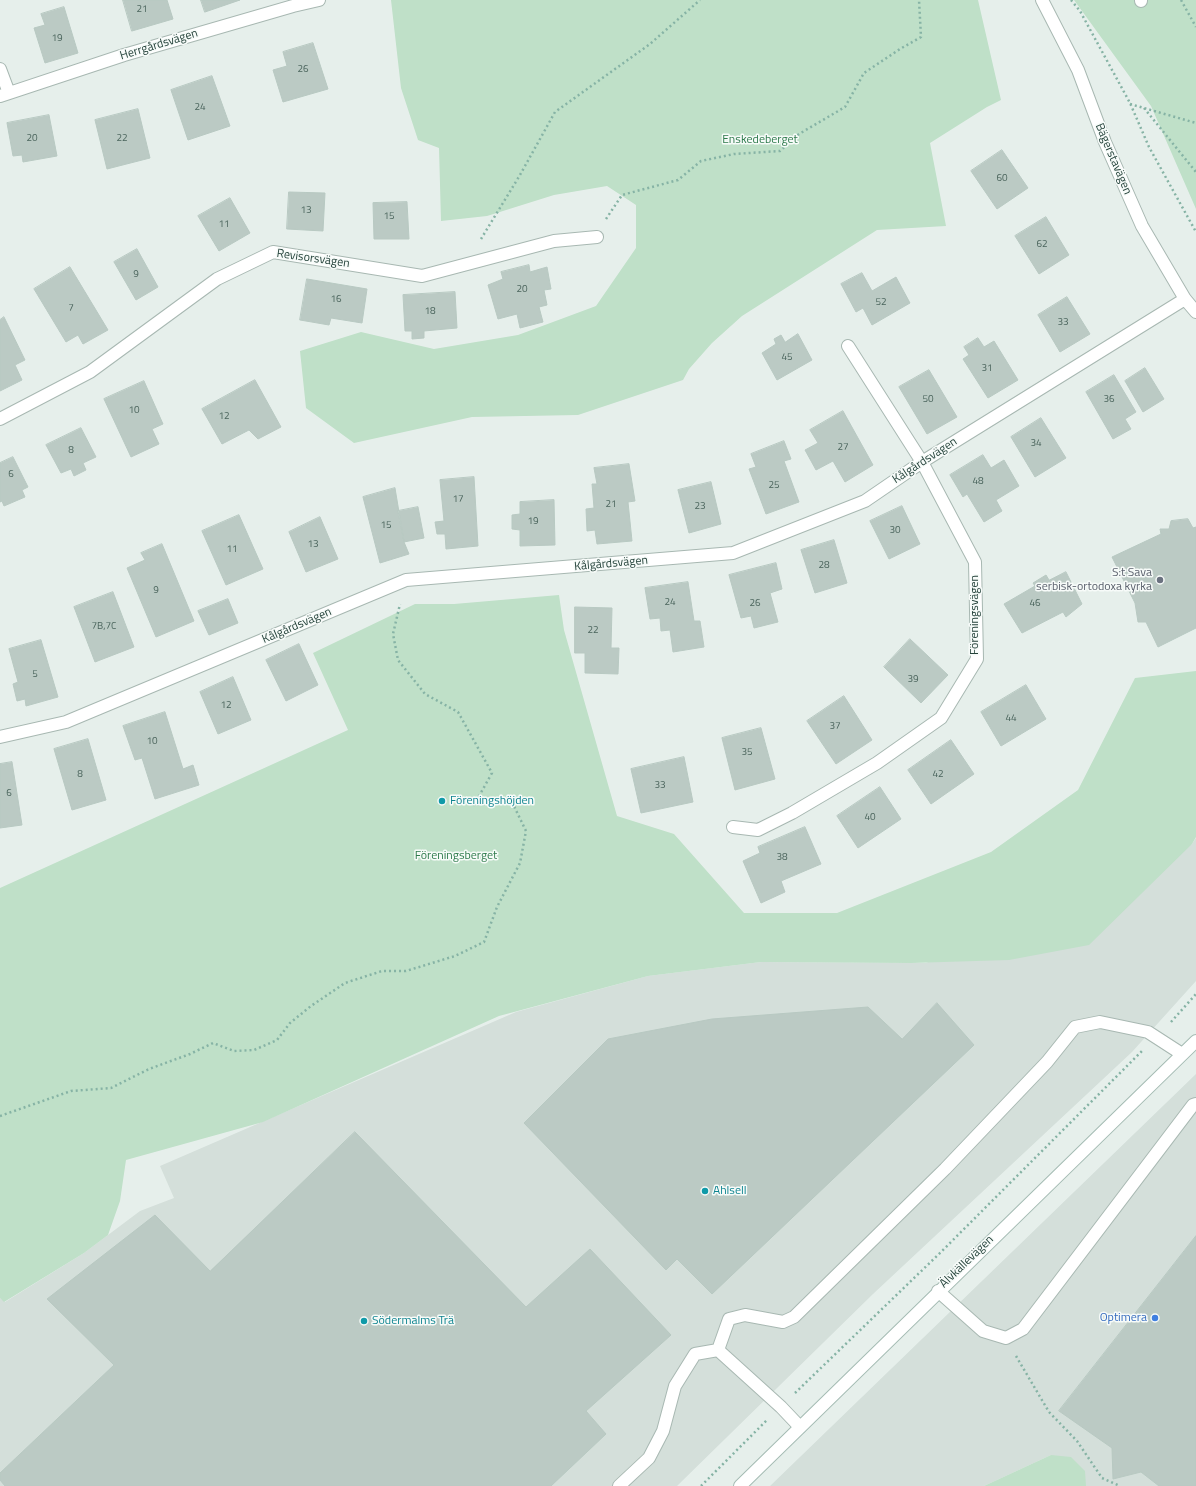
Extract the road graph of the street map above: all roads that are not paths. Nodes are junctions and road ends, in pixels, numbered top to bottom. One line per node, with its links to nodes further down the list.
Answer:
1 (319, 0): 3 (street, Herrgårdsvägen)
2 (1042, 0): 7 (street, Bägerstavägen)
3 (292, 3): 5 (street, Herrgårdsvägen)
4 (0, 69): 5 (street)
5 (5, 94)
6 (596, 237): 10 (street, Revisorsvägen)
7 (1185, 299): 8 (street, Bägerstavägen); 11 (street, Kålgårdsvägen)
8 (1196, 312)
9 (848, 346): 11 (street, Föreningsvägen)
10 (0, 419)
11 (922, 462): 12 (street, Kålgårdsvägen); 13 (street, Föreningsvägen)
12 (0, 737)
13 (732, 827)
14 (1196, 1041): 15 (street, Älvkällevägen)
15 (1182, 1054): 17 (street, Älvkällevägen); 18 (street)
16 (1196, 1104): 17 (street)
17 (938, 1291): 19 (street, Älvkällevägen)
18 (718, 1350): 19 (street); 20 (street)
19 (800, 1426): 21 (street, Älvkällevägen)
20 (619, 1486)
21 (740, 1486)

